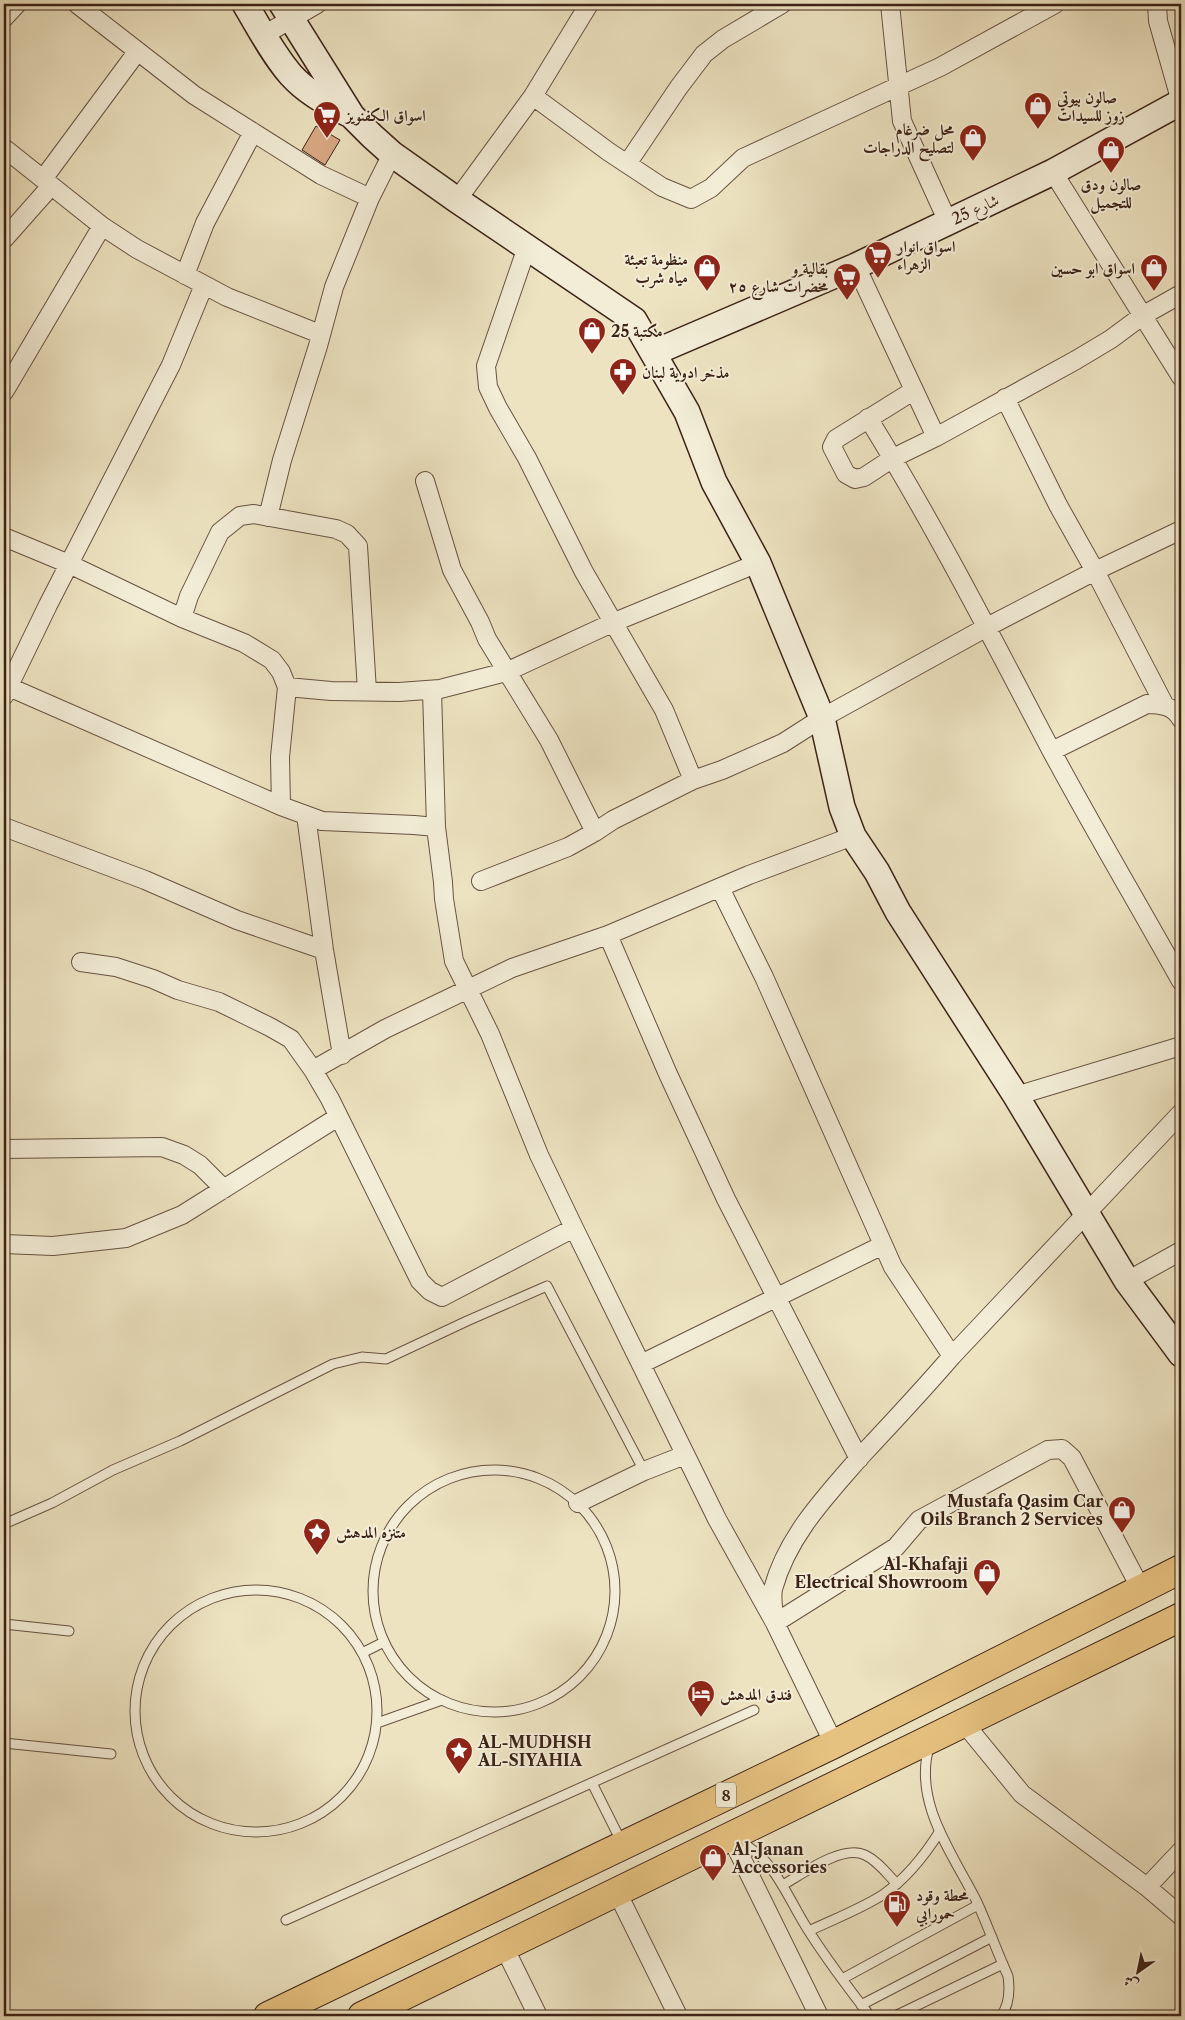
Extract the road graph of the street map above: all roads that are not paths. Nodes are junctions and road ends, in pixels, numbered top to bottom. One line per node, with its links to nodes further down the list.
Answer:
1 (17, 4): 11 (street)
2 (77, 4): 13 (street)
3 (245, 4): 12 (street)
4 (317, 4): 10 (street)
5 (589, 4): 15 (street)
6 (782, 4): 21 (street)
7 (890, 4): 14 (street)
8 (1055, 4): 14 (street)
9 (1157, 4): 16 (street)
10 (286, 11): 12 (street); 17 (street)
11 (4, 18)
12 (264, 35): 17 (street)
13 (137, 52): 18 (street); 23 (street)
14 (900, 87): 21 (street); 26 (street)
15 (533, 96): 21 (street); 25 (street)
16 (1181, 102): 22 (street, شارع 25)
17 (352, 116): 20 (street)
18 (253, 132): 24 (street); 31 (street)
19 (4, 148): 23 (street)
20 (392, 154): 24 (street); 25 (street)
21 (627, 164)
22 (1053, 172): 26 (street, شارع 25); 34 (street)
23 (47, 182): 27 (street); 28 (street)
24 (370, 198): 35 (street)
25 (457, 200): 29 (street)
26 (948, 222): 30 (street, شارع 25)
27 (102, 226): 31 (street); 39 (street)
28 (4, 239)
29 (528, 247): 36 (street); 52 (street)
30 (856, 266): 36 (street, شارع 25); 38 (street)
31 (185, 275): 32 (street)
32 (204, 285): 35 (street); 49 (street)
33 (1181, 294): 34 (street)
34 (1142, 316): 37 (street); 40 (street)
35 (320, 334): 45 (street)
36 (652, 353): 48 (street)
37 (1181, 377)
38 (913, 391): 41 (street); 42 (street)
39 (4, 392)
40 (1005, 398): 42 (street); 50 (street)
41 (868, 418): 43 (street); 43 (street)
42 (936, 437): 43 (street)
43 (893, 458): 53 (street)
44 (425, 481): 54 (street)
45 (268, 517): 51 (street); 57 (street)
46 (1181, 530): 50 (street)
47 (4, 537): 49 (street)
48 (758, 563): 52 (street); 60 (street)
49 (69, 564): 51 (street); 58 (street)
50 (1095, 571): 53 (street); 59 (street)
51 (182, 618): 55 (street)
52 (612, 622): 54 (street); 63 (street)
53 (987, 627): 60 (street); 62 (street)
54 (506, 672): 56 (street); 68 (street)
55 (287, 687): 57 (street); 64 (street)
56 (432, 690): 57 (street); 67 (street)
57 (367, 691)
58 (6, 692): 64 (street)
59 (1164, 704): 61 (street); 62 (street)
60 (822, 718): 63 (street); 69 (street)
61 (1181, 719)
62 (1052, 751): 75 (street)
63 (693, 780): 68 (street)
64 (281, 806): 65 (street)
65 (306, 815): 67 (street); 73 (street)
66 (4, 827): 73 (street)
67 (436, 827): 76 (street)
68 (595, 832): 70 (street)
69 (853, 836): 71 (street); 80 (street)
70 (481, 881)
71 (720, 888): 72 (street); 88 (street)
72 (608, 934): 76 (street); 91 (street)
73 (324, 950): 78 (street)
74 (81, 962): 79 (street)
75 (1181, 981)
76 (468, 988): 78 (street); 86 (street)
77 (1181, 1046): 80 (street)
78 (342, 1055): 79 (street)
79 (313, 1070): 82 (street)
80 (1016, 1096): 85 (street)
81 (1181, 1113): 85 (street)
82 (338, 1117): 84 (street); 86 (street)
83 (4, 1149): 84 (street)
84 (224, 1188): 87 (street)
85 (1087, 1214): 90 (street); 93 (street)
86 (574, 1228): 94 (street)
87 (4, 1244)
88 (883, 1245): 91 (street); 93 (street)
89 (1181, 1251): 90 (street)
90 (1127, 1281): 92 (street)
91 (776, 1299): 94 (street); 96 (street)
92 (1181, 1354)
93 (952, 1356): 96 (street)
94 (641, 1364): 95 (street)
95 (685, 1455): 97 (street); 103 (street)
96 (859, 1459): 103 (street)
97 (644, 1471): 98 (street); 99 (lane)
98 (578, 1503): 106 (lane); 108 (lane)
99 (4, 1524)
100 (1181, 1569): 101 (highway, 8)
101 (1141, 1589): 103 (street); 114 (highway, 8)
102 (1181, 1617): 111 (highway, 8)
103 (774, 1623): 114 (street)
104 (4, 1624): 105 (lane)
105 (68, 1631)
106 (384, 1642): 107 (lane); 108 (lane)
107 (362, 1653): 110 (lane); 110 (lane)
108 (442, 1700): 110 (lane)
109 (754, 1710): 116 (lane)
110 (377, 1723)
111 (964, 1723): 112 (highway, 8); 123 (street)
112 (930, 1740): 117 (lane); 118 (highway, 8)
113 (4, 1743): 115 (lane)
114 (834, 1744): 119 (highway, 8)
115 (111, 1754)
116 (592, 1783): 119 (lane); 127 (lane)
117 (940, 1831): 121 (lane); 125 (lane)
118 (731, 1836): 122 (lane); 124 (highway, 8); 138 (street)
119 (623, 1845): 135 (highway, 8)
120 (1181, 1852): 123 (street)
121 (897, 1884): 122 (lane); 128 (lane)
122 (783, 1885): 128 (lane)
123 (1147, 1886): 126 (street)
124 (617, 1892): 130 (highway, 8); 137 (street)
125 (978, 1905): 129 (lane); 132 (lane)
126 (1181, 1916)
127 (286, 1920)
128 (809, 1932): 132 (lane)
129 (992, 1937): 131 (lane); 133 (lane)
130 (504, 1947): 134 (highway, 8); 136 (street)
131 (1003, 1964): 140 (lane); 141 (lane)
132 (842, 1978): 133 (lane)
133 (861, 2005): 139 (lane)
134 (371, 2014)
135 (268, 2016)
136 (538, 2016)
137 (678, 2016)
138 (819, 2016)
139 (870, 2016)
140 (895, 2016)
141 (1001, 2016)

